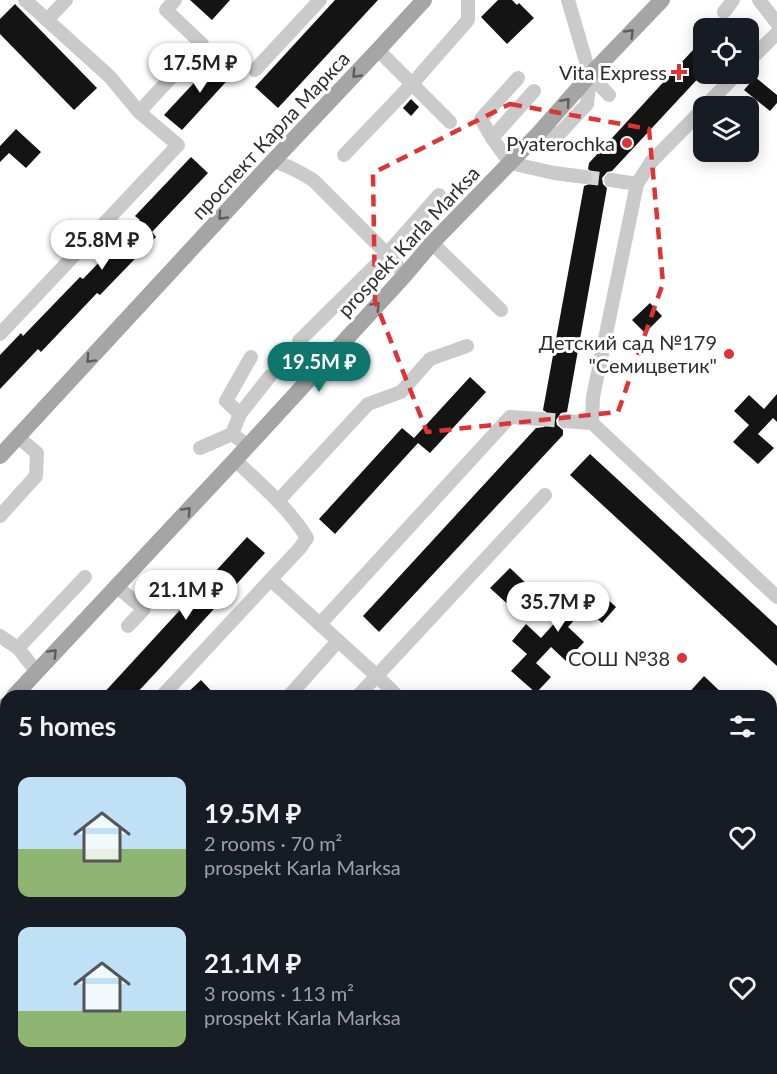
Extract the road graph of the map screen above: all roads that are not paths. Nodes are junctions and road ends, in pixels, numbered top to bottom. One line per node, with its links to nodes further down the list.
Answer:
1 (25, 0): 12 (street)
2 (66, 0): 12 (street)
3 (175, 0): 25 (street)
4 (320, 0): 17 (street)
5 (424, 0): 15 (main road, проспект Карла Маркса)
6 (468, 0): 20 (street)
7 (662, 0): 18 (main road, prospekt Karla Marksa, one-way to 7)
8 (733, 0): 11 (street)
9 (759, 0): 13 (street)
10 (568, 1): 18 (street)
11 (724, 12)
12 (47, 20): 25 (street)
13 (777, 23)
14 (777, 33): 16 (street)
15 (378, 50): 20 (street); 30 (main road, проспект Карла Маркса, one-way to 30)
16 (759, 51)
17 (255, 70)
18 (590, 75): 23 (street); 31 (main road, prospekt Karla Marksa)
19 (518, 78): 28 (street)
20 (412, 84): 27 (street); 29 (street)
21 (727, 84): 24 (street)
22 (534, 91): 28 (street)
23 (609, 95)
24 (715, 96)
25 (139, 112): 40 (street)
26 (693, 118): 34 (street)
27 (450, 122)
28 (492, 138): 31 (street)
29 (344, 155)
30 (273, 160): 37 (street); 50 (main road, проспект Карла Маркса, one-way to 50)
31 (510, 163): 32 (street); 36 (main road, prospekt Karla Marksa)
32 (585, 177)
33 (611, 180): 34 (street)
34 (637, 184): 48 (street)
35 (439, 195): 37 (street)
36 (432, 243): 38 (main road, prospekt Karla Marksa); 39 (street)
37 (387, 254): 38 (street); 41 (street)
38 (405, 275): 51 (main road, prospekt Karla Marksa, one-way to 38)
39 (501, 310)
40 (0, 334)
41 (299, 341)
42 (466, 346): 56 (street)
43 (251, 357): 45 (street)
44 (270, 376): 45 (street)
45 (240, 414): 49 (street)
46 (541, 419): 62 (street)
47 (565, 421): 48 (street)
48 (592, 423): 61 (street)
49 (232, 434): 51 (street); 52 (street)
50 (18, 437): 53 (main road, проспект Карла Маркса); 57 (street)
51 (247, 445): 54 (main road, prospekt Karla Marksa)
52 (200, 448)
53 (0, 455)
54 (235, 460): 56 (street); 60 (main road, prospekt Karla Marksa, one-way to 54)
55 (545, 495): 68 (street)
56 (278, 501): 59 (street)
57 (0, 516)
58 (85, 577): 66 (street)
59 (271, 580): 62 (street); 70 (street)
60 (116, 586): 63 (street); 67 (main road, prospekt Karla Marksa, one-way to 60)
61 (777, 597)
62 (320, 624): 65 (street)
63 (128, 626)
64 (0, 636): 66 (street)
65 (338, 641): 68 (street); 71 (street)
66 (18, 648): 67 (street)
67 (36, 671): 69 (main road, prospekt Karla Marksa)
68 (377, 676): 72 (street); 73 (street)
69 (19, 690)
70 (168, 690)
71 (294, 690)
72 (364, 690)
73 (391, 690)

